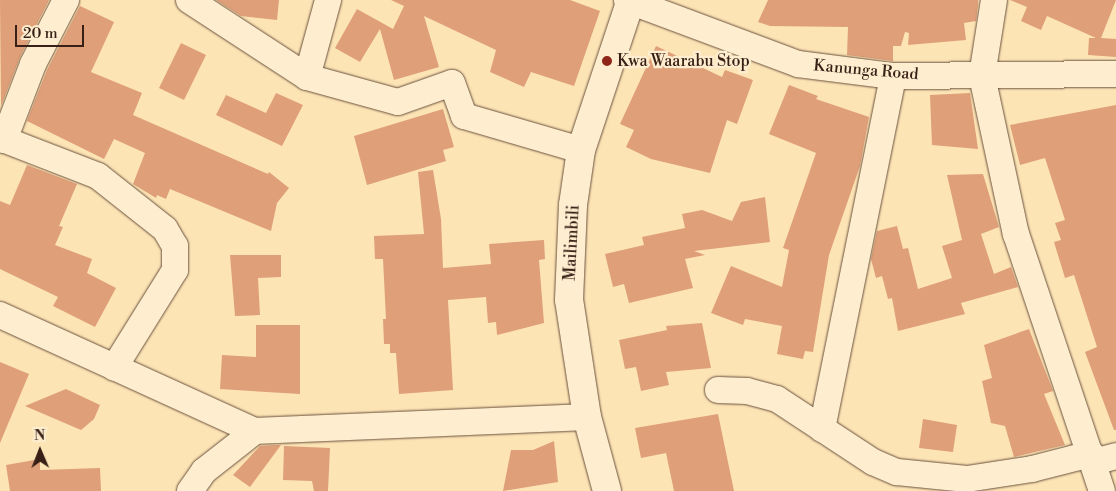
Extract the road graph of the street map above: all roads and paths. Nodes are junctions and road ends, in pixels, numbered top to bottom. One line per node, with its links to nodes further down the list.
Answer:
1 (66, 0): 10 (street)
2 (189, 0): 9 (street)
3 (328, 0): 9 (street)
4 (629, 0): 7 (street, Kanunga Road); 11 (street, Mailimbili)
5 (994, 0): 8 (street)
6 (1116, 74): 8 (street, Kanunga Road)
7 (893, 76): 8 (street, Kanunga Road); 16 (street)
8 (982, 76): 18 (street)
9 (307, 77): 11 (street)
10 (2, 139): 13 (street)
11 (581, 150): 15 (street, Mailimbili)
12 (0, 315): 13 (street)
13 (114, 368): 17 (street)
14 (718, 390): 16 (street)
15 (587, 417): 17 (street); 20 (street, Mailimbili)
16 (822, 428): 18 (street)
17 (254, 431): 19 (street)
18 (1100, 457): 21 (street)
19 (190, 491)
20 (607, 491)
21 (1102, 491)

